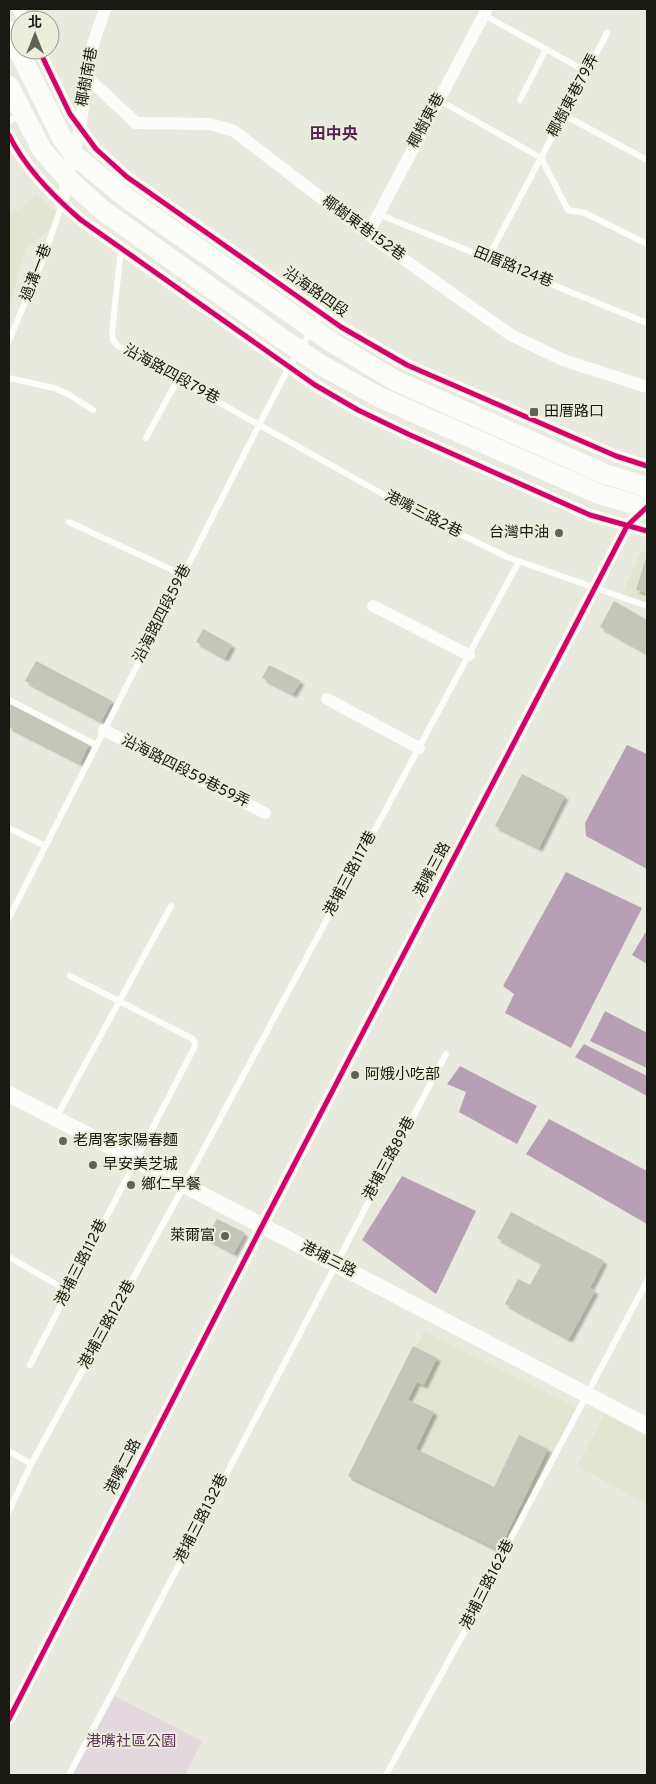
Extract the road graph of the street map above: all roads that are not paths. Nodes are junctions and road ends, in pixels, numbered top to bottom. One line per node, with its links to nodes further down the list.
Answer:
1 (105, 9): 8 (street, 椰樹南巷)
2 (486, 12): 5 (lane); 10 (street, 椰樹東巷)
3 (9, 31): 16 (main road, 沿海路四段)
4 (607, 33): 7 (lane, 椰樹東巷79弄)
5 (546, 49): 7 (lane); 11 (lane)
6 (44, 60): 14 (street, 沿海路四段)
7 (587, 72): 12 (lane, 椰樹東巷79弄)
8 (88, 78): 14 (street, 椰樹南巷); 22 (street, 椰樹東巷152巷)
9 (9, 86): 13 (main road)
10 (438, 100): 17 (lane); 21 (street, 椰樹東巷)
11 (520, 100)
12 (564, 115): 17 (lane, 椰樹東巷79弄); 18 (lane)
13 (16, 117): 19 (main road)
14 (80, 127): 16 (street, 椰樹南巷); 26 (street, 沿海路四段)
15 (9, 134): 20 (street)
16 (74, 155): 19 (street, 椰樹南巷); 26 (main road, 沿海路四段)
17 (541, 158): 23 (lane); 25 (lane, 椰樹東巷79弄)
18 (647, 160)
19 (66, 178): 20 (street, 椰樹南巷); 29 (main road)
20 (62, 204): 24 (street); 28 (lane, 過溝一巷)
21 (378, 214): 22 (street, 椰樹東巷); 25 (lane, 田厝路124巷)
22 (368, 234): 32 (street, 椰樹東巷152巷)
23 (647, 244)
24 (121, 248): 29 (street); 31 (lane, 沿海路四段79巷)
25 (488, 258): 27 (lane, 田厝路124巷)
26 (318, 322): 29 (lane, 沿海路四段59巷); 36 (main road, 沿海路四段)
27 (647, 322)
28 (9, 341)
29 (294, 358): 34 (lane, 沿海路四段59巷); 37 (main road); 39 (street)
30 (9, 378): 33 (lane)
31 (178, 379): 34 (lane, 沿海路四段79巷); 35 (lane)
32 (647, 387)
33 (93, 410)
34 (259, 425): 41 (lane, 港嘴三路2巷); 42 (lane, 沿海路四段59巷)
35 (146, 438)
36 (645, 476): 37 (street)
37 (643, 506): 39 (street); 39 (street)
38 (69, 522): 42 (lane)
39 (627, 526): 40 (street); 43 (street, 港嘴三路)
40 (647, 531)
41 (519, 561): 43 (lane, 港嘴三路2巷); 46 (lane, 港埔三路117巷)
42 (183, 575): 49 (lane, 沿海路四段59巷)
43 (594, 588): 45 (lane, 港嘴三路2巷); 64 (street, 港嘴三路)
44 (373, 606): 46 (street)
45 (647, 606)
46 (469, 655): 51 (lane, 港埔三路117巷)
47 (327, 699): 51 (street)
48 (9, 700): 50 (lane)
49 (104, 730): 50 (lane, 沿海路四段59巷); 52 (street, 沿海路四段59巷59弄)
50 (96, 746): 54 (lane, 沿海路四段59巷)
51 (419, 748): 63 (lane, 港埔三路117巷)
52 (265, 813)
53 (9, 828): 54 (lane)
54 (45, 846): 56 (lane, 沿海路四段59巷)
55 (171, 906): 58 (lane)
56 (9, 918)
57 (70, 976): 58 (lane)
58 (120, 1002): 61 (lane); 62 (lane, 港埔三路112巷)
59 (446, 1054): 66 (lane, 港埔三路89巷)
60 (9, 1094): 61 (street, 港埔三路)
61 (56, 1119): 62 (street, 港埔三路)
62 (135, 1160): 63 (street, 港埔三路); 68 (lane, 港埔三路112巷)
63 (184, 1186): 64 (street, 港埔三路); 73 (lane, 港埔三路122巷)
64 (262, 1226): 66 (street, 港埔三路); 75 (street, 港嘴二路)
65 (9, 1257): 68 (lane)
66 (335, 1264): 70 (street, 港埔三路); 76 (lane, 港埔三路132巷)
67 (647, 1281): 70 (lane, 港埔三路162巷)
68 (68, 1291): 69 (lane, 港埔三路112巷)
69 (30, 1365)
70 (588, 1395): 71 (street, 港埔三路); 77 (lane, 港埔三路162巷)
71 (647, 1426)
72 (9, 1451): 73 (lane)
73 (31, 1464): 74 (lane, 港埔三路122巷)
74 (9, 1511)
75 (9, 1718)
76 (69, 1775)
77 (386, 1775)

